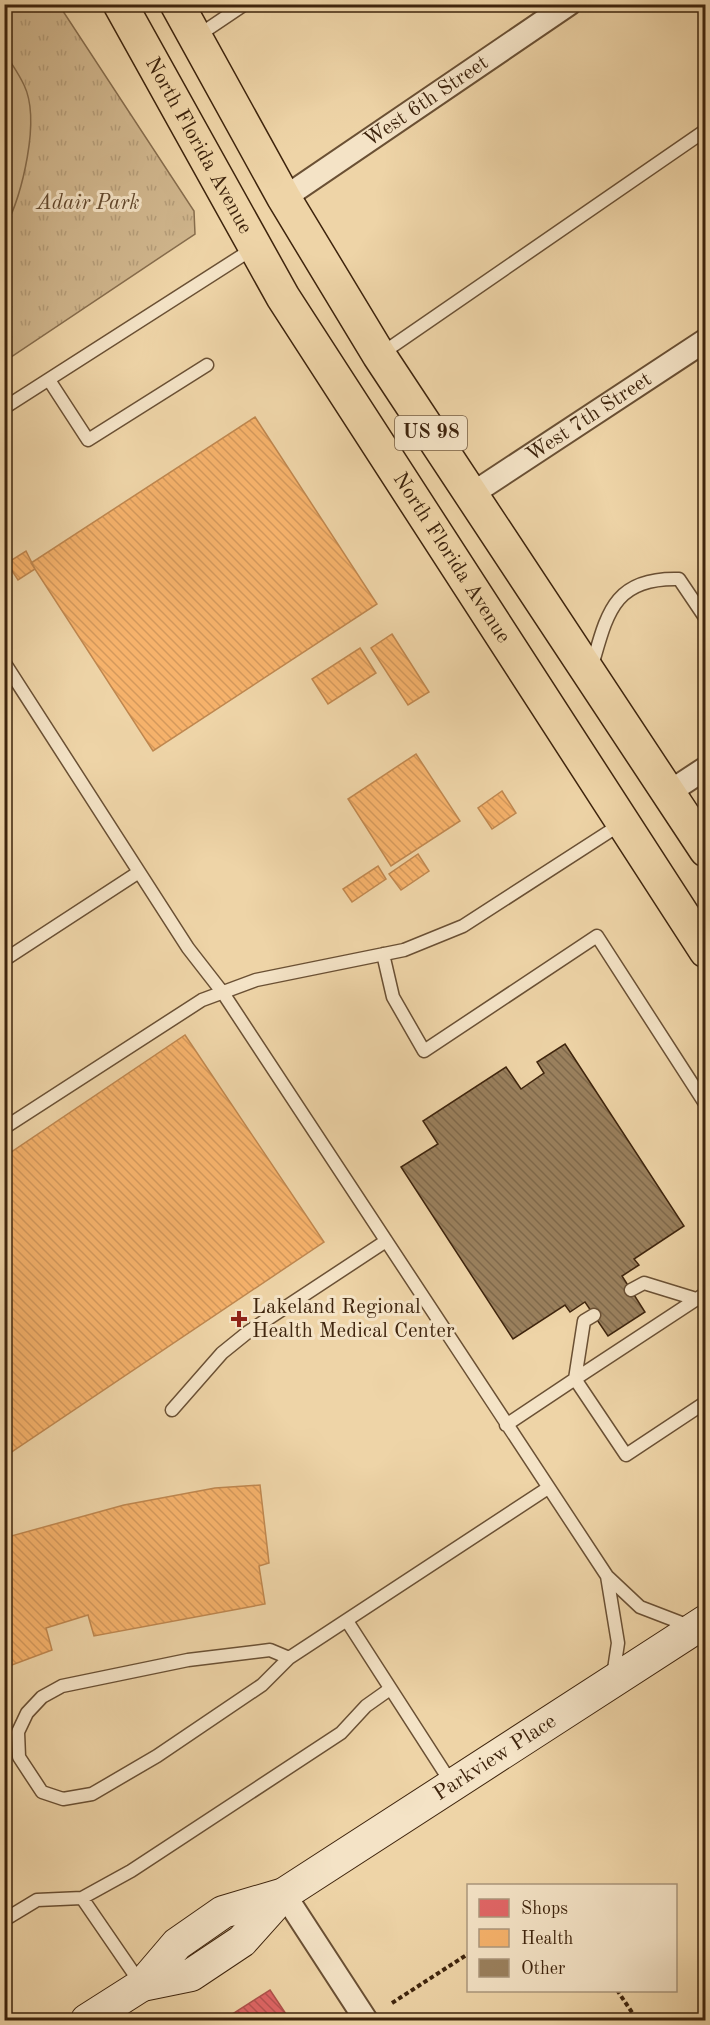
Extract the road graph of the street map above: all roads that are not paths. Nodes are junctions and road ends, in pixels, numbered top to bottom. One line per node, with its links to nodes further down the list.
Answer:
1 (120, 4): 8 (main road, North Florida Avenue / US 98)
2 (177, 4): 5 (main road, US 98)
3 (245, 4): 5 (lane)
4 (569, 4): 7 (street, West 6th Street)
5 (195, 38): 7 (main road, US 98)
6 (705, 130): 10 (lane)
7 (284, 198): 10 (main road, US 98)
8 (254, 248): 12 (lane); 20 (main road, North Florida Avenue / US 98)
9 (705, 340): 14 (street, West 7th Street)
10 (379, 355): 14 (main road, US 98)
11 (207, 365): 12 (lane)
12 (49, 380): 13 (lane)
13 (4, 408)
14 (472, 494): 17 (main road, US 98)
15 (705, 619): 17 (lane)
16 (4, 662): 22 (lane)
17 (590, 673): 19 (main road, US 98)
18 (705, 768): 19 (street)
19 (668, 793): 21 (main road, US 98)
20 (621, 824): 23 (main road, North Florida Avenue / US 98); 24 (lane)
21 (705, 850)
22 (139, 872): 25 (lane); 26 (lane)
23 (705, 951)
24 (384, 954): 26 (lane); 27 (lane)
25 (4, 960)
26 (223, 993): 28 (lane); 29 (lane)
27 (705, 1105)
28 (4, 1128)
29 (386, 1241): 35 (lane); 36 (lane)
30 (632, 1290): 31 (lane)
31 (701, 1296): 33 (lane)
32 (594, 1315): 33 (lane)
33 (576, 1379): 34 (lane); 36 (lane)
34 (705, 1402)
35 (172, 1410)
36 (506, 1425): 37 (lane)
37 (548, 1488): 38 (lane); 39 (lane)
38 (607, 1576): 40 (lane); 42 (lane)
39 (347, 1621): 41 (lane); 43 (lane)
40 (700, 1624): 42 (street, Parkview Place)
41 (289, 1658): 41 (lane)
42 (613, 1681): 44 (street, Parkview Place)
43 (390, 1689): 44 (lane); 46 (lane)
44 (453, 1786): 45 (street, Parkview Place)
45 (284, 1894): 48 (street, Parkview Place); 50 (street)
46 (82, 1898): 47 (lane); 48 (lane)
47 (4, 1920)
48 (142, 1985): 49 (street, Parkview Place)
49 (87, 2020)
50 (366, 2020)

